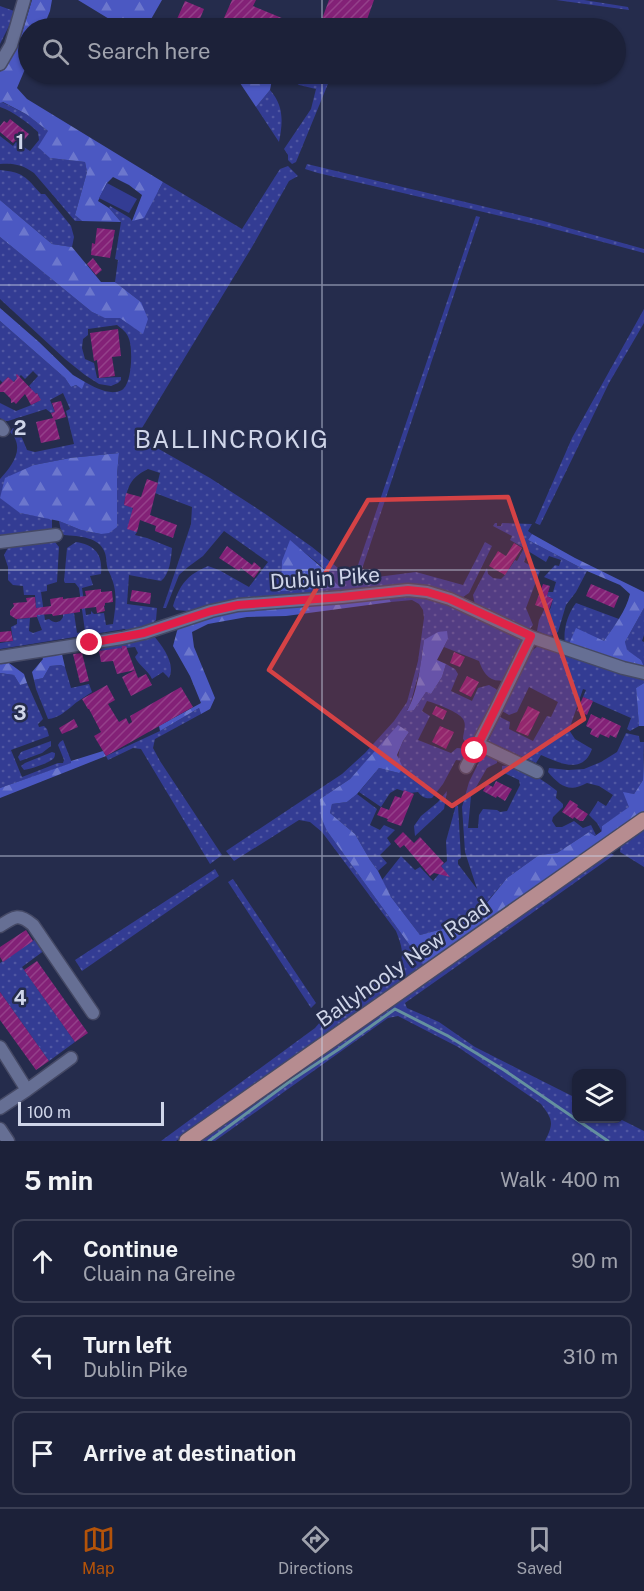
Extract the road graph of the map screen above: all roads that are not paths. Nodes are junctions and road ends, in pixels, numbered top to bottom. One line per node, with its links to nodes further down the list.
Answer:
1 (24, 0): 2 (street)
2 (19, 18)
3 (18, 21): 4 (street)
4 (0, 64)
5 (56, 535): 6 (street)
6 (0, 542)
7 (531, 636): 8 (street, Dublin Pike); 9 (street, Dublin Pike); 10 (street)
8 (0, 657)
9 (644, 673)
10 (478, 744): 11 (street); 12 (street)
11 (466, 767)
12 (537, 772)
13 (644, 820): 22 (main road, Ballyhooly New Road)
14 (0, 926): 15 (street)
15 (93, 1013)
16 (0, 1047): 18 (street)
17 (71, 1058): 18 (street)
18 (27, 1090): 19 (street)
19 (0, 1108)
20 (0, 1128): 21 (street)
21 (8, 1141)
22 (187, 1141)

